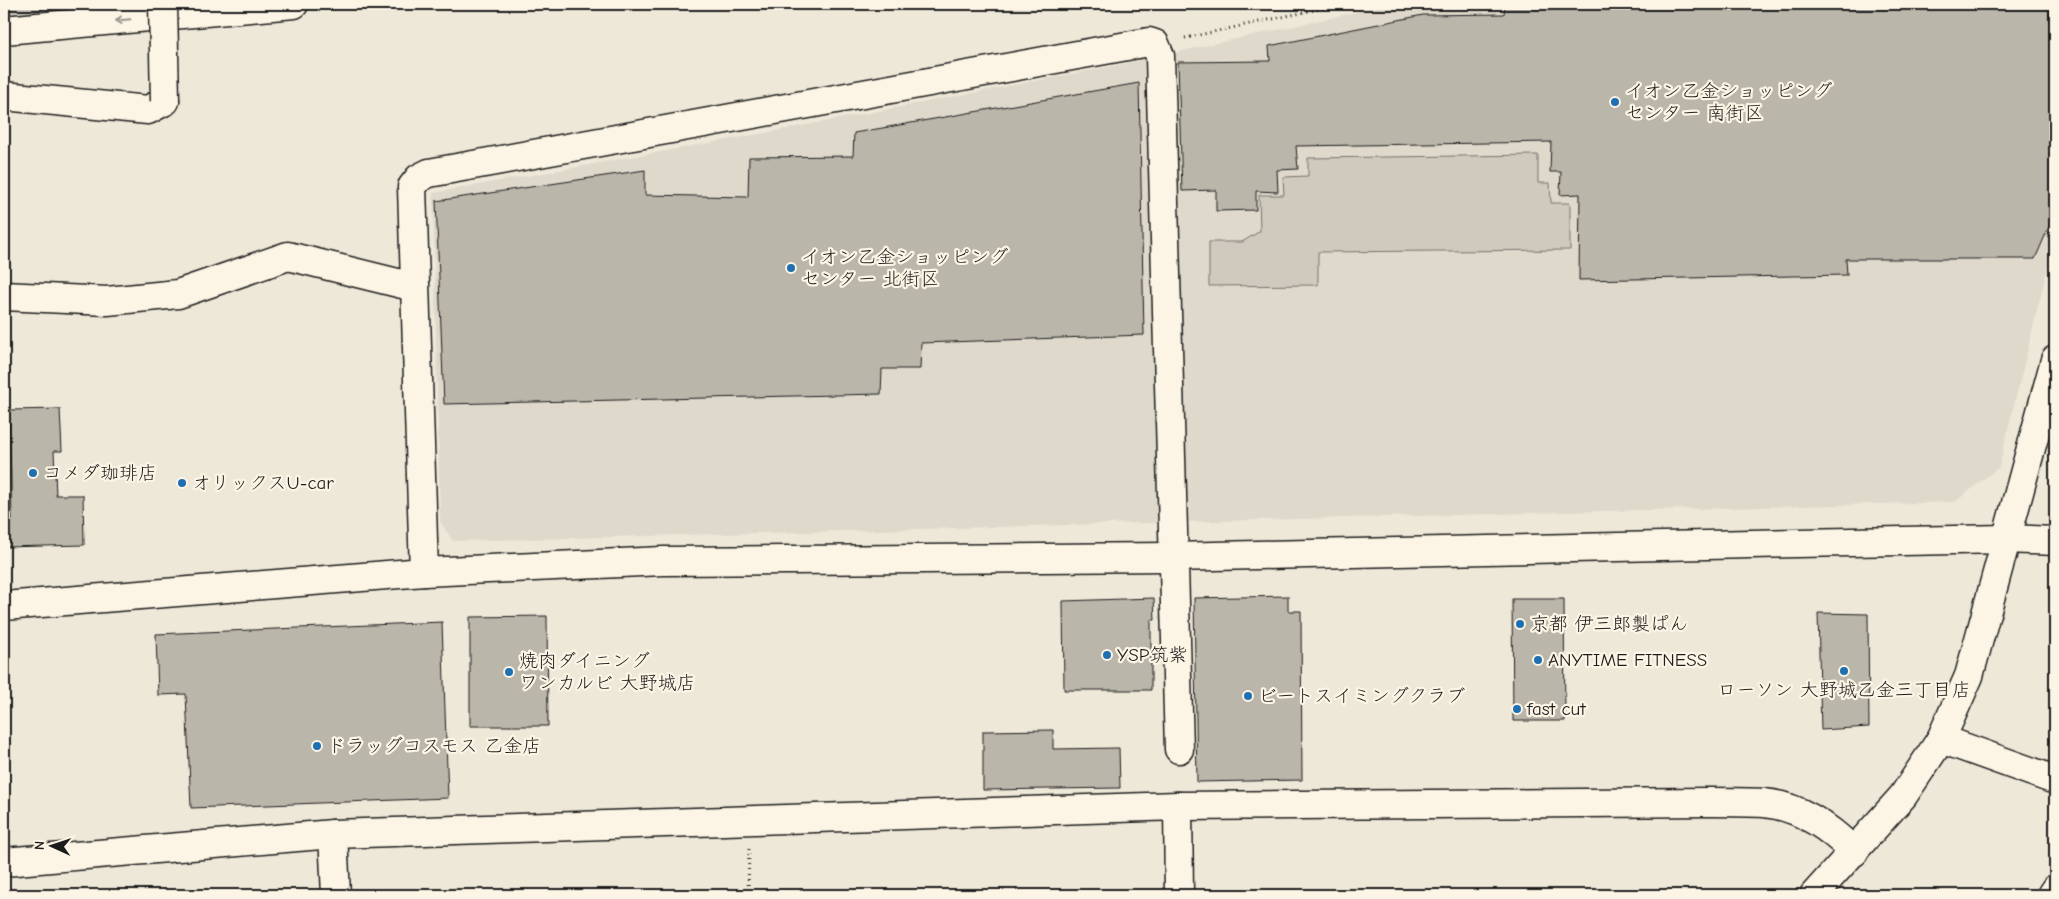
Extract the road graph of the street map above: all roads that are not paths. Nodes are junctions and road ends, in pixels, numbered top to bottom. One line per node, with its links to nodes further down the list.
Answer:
1 (162, 4): 4 (main road, bridge)
2 (294, 4): 3 (main road, one-way to 3)
3 (4, 30)
4 (4, 96)
5 (414, 287): 6 (main road); 10 (main road); 11 (main road)
6 (4, 296)
7 (2055, 360): 8 (main road)
8 (2007, 539): 9 (main road); 10 (main road); 13 (main road)
9 (2055, 541)
10 (1172, 557): 11 (main road); 14 (main road)
11 (424, 572): 12 (main road)
12 (4, 606)
13 (1941, 738): 15 (main road); 18 (main road)
14 (1179, 749)
15 (2055, 780)
16 (1178, 806): 17 (main road); 18 (main road); 22 (main road)
17 (333, 834): 19 (main road); 21 (main road)
18 (1854, 852): 23 (main road)
19 (4, 862)
20 (2055, 889): 24 (main road)
21 (336, 895)
22 (1179, 895)
23 (1814, 895)
24 (2051, 895)

